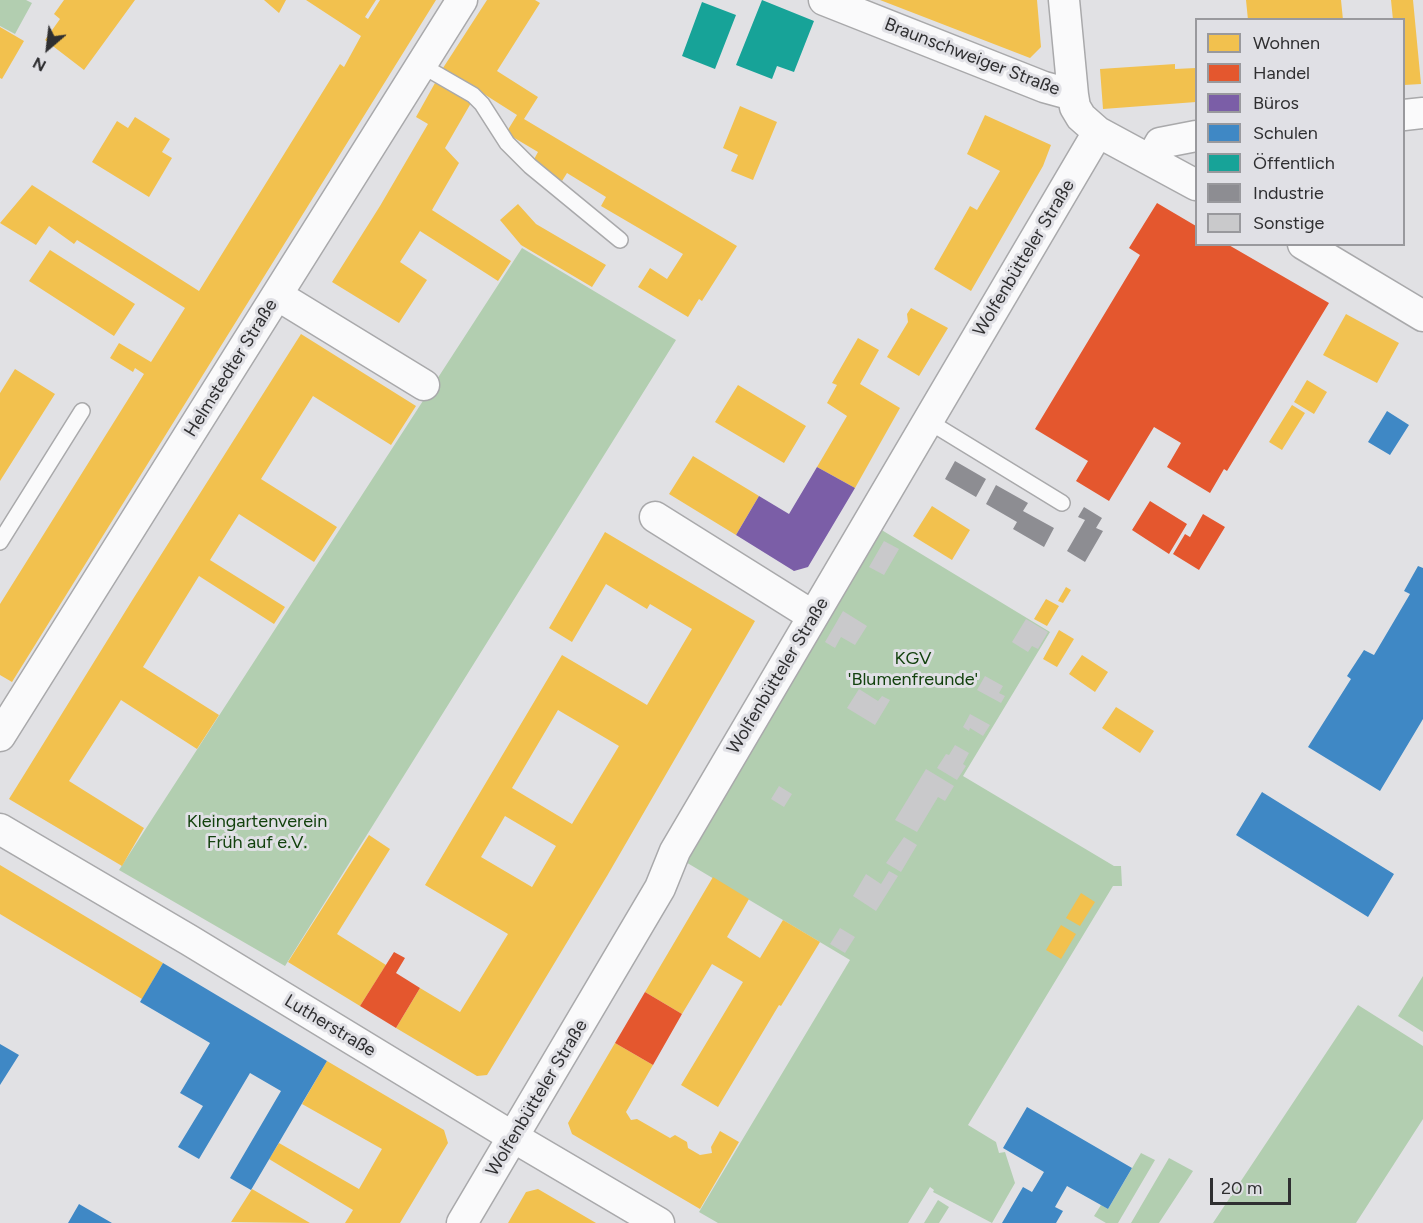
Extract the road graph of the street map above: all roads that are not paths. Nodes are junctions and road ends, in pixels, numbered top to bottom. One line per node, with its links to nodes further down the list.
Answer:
1 (462, 0): 4 (street, Helmstedter Straße)
2 (824, 0): 5 (street, Braunschweiger Straße)
3 (1064, 0): 5 (street)
4 (421, 65): 12 (lane); 14 (street, Helmstedter Straße)
5 (1073, 95): 8 (street, Braunschweiger Straße)
6 (1423, 113): 7 (street)
7 (1405, 115)
8 (1098, 132): 10 (street, Braunschweiger Straße); 18 (street, Wolfenbütteler Straße)
9 (1195, 136): 10 (street)
10 (1151, 159): 11 (street, Braunschweiger Straße)
11 (1195, 184)
12 (620, 240)
13 (1307, 246): 15 (street)
14 (277, 295): 16 (street); 23 (street, Helmstedter Straße)
15 (1423, 316)
16 (424, 385)
17 (82, 411): 21 (lane)
18 (928, 421): 19 (lane); 22 (street, Wolfenbütteler Straße)
19 (1062, 502)
20 (655, 517): 22 (street)
21 (0, 542)
22 (813, 616): 25 (street, Wolfenbütteler Straße)
23 (0, 736)
24 (0, 829): 25 (street, Lutherstraße)
25 (513, 1137): 26 (street, Wolfenbütteler Straße); 27 (street, Lutherstraße)
26 (462, 1223)
27 (660, 1223)

